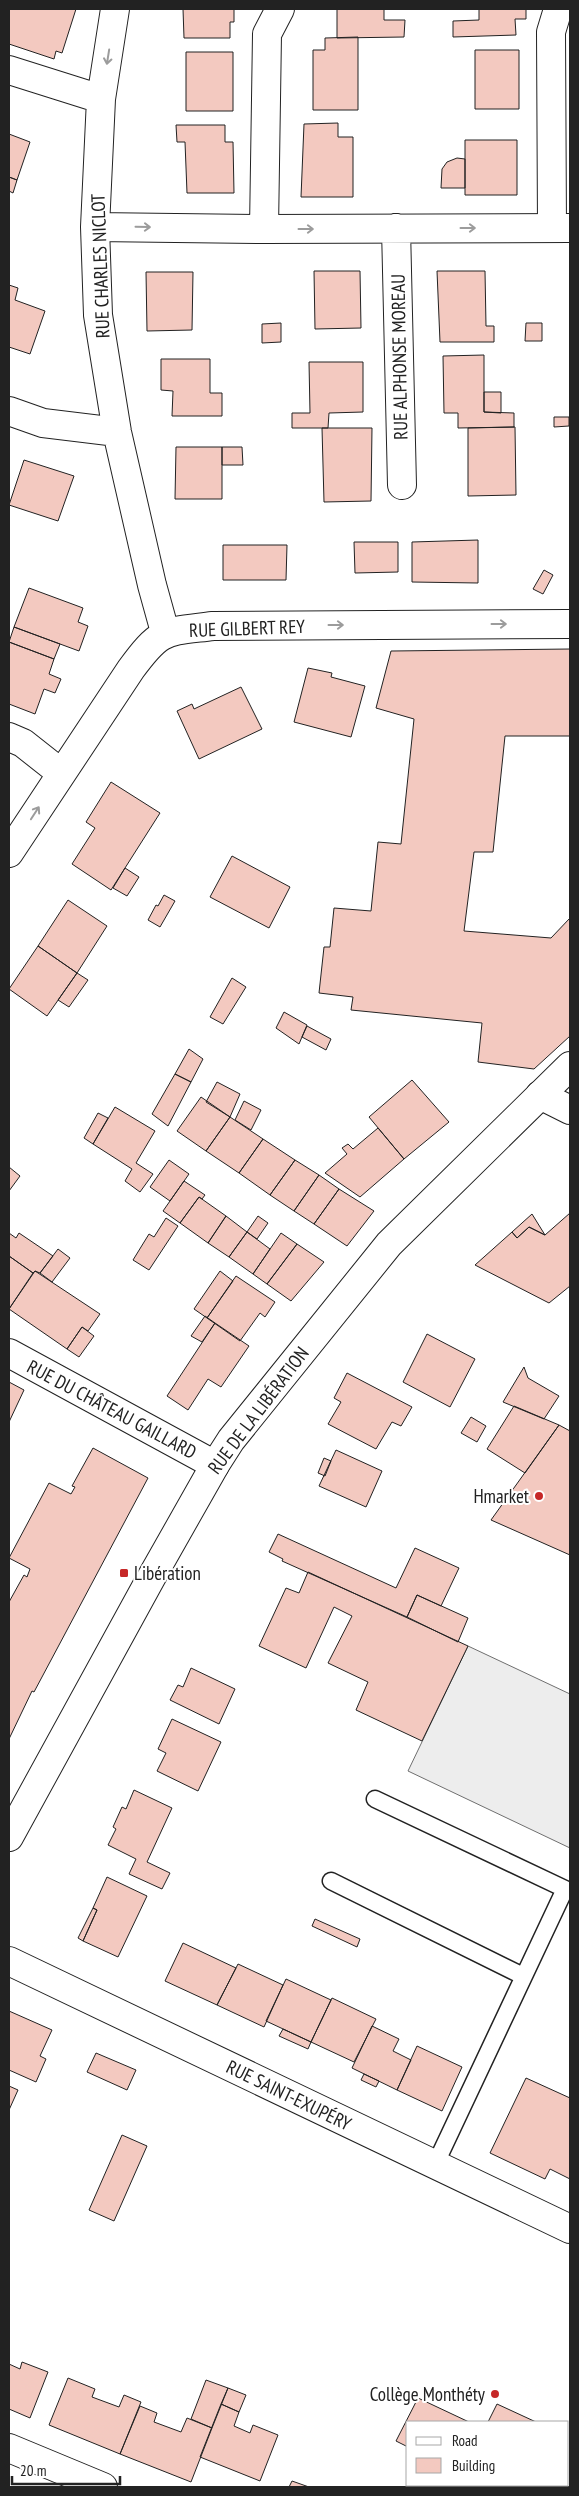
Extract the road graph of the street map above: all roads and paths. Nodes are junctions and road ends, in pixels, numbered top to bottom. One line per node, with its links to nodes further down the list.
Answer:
1 (116, 9): 5 (street, RUE CHARLES NICLOT, one-way to 5)
2 (280, 9): 9 (street)
3 (558, 9): 8 (street)
4 (9, 70): 5 (street)
5 (101, 99): 6 (street, RUE CHARLES NICLOT)
6 (94, 227): 9 (street, one-way to 9); 11 (street, RUE CHARLES NICLOT)
7 (396, 228): 8 (street, one-way to 8); 9 (street, one-way to 7); 12 (street, RUE ALPHONSE MOREAU)
8 (561, 228)
9 (264, 229)
10 (9, 411): 11 (street)
11 (116, 432): 14 (street, RUE CHARLES NICLOT)
12 (402, 485)
13 (570, 624): 14 (street, RUE GILBERT REY, one-way to 13)
14 (165, 632): 16 (street, RUE GILBERT REY)
15 (9, 737): 16 (street)
16 (61, 773): 17 (street, RUE GILBERT REY, one-way to 16)
17 (9, 853)
18 (570, 1066): 19 (street, RUE DE LA LIBÉRATION)
19 (540, 1095): 20 (street); 22 (street, RUE DE LA LIBÉRATION)
20 (570, 1110)
21 (9, 1353): 22 (street, RUE DU CHÂTEAU GAILLARD)
22 (214, 1465): 24 (street, RUE DE LA LIBÉRATION)
23 (375, 1799): 27 (lane)
24 (9, 1838)
25 (331, 1881): 27 (lane)
26 (9, 1961): 28 (street, RUE SAINT-EXUPÉRY)
27 (523, 1976): 28 (lane)
28 (435, 2165): 29 (street, RUE SAINT-EXUPÉRY)
29 (570, 2228)
30 (9, 2448): 31 (street)
31 (103, 2487)

